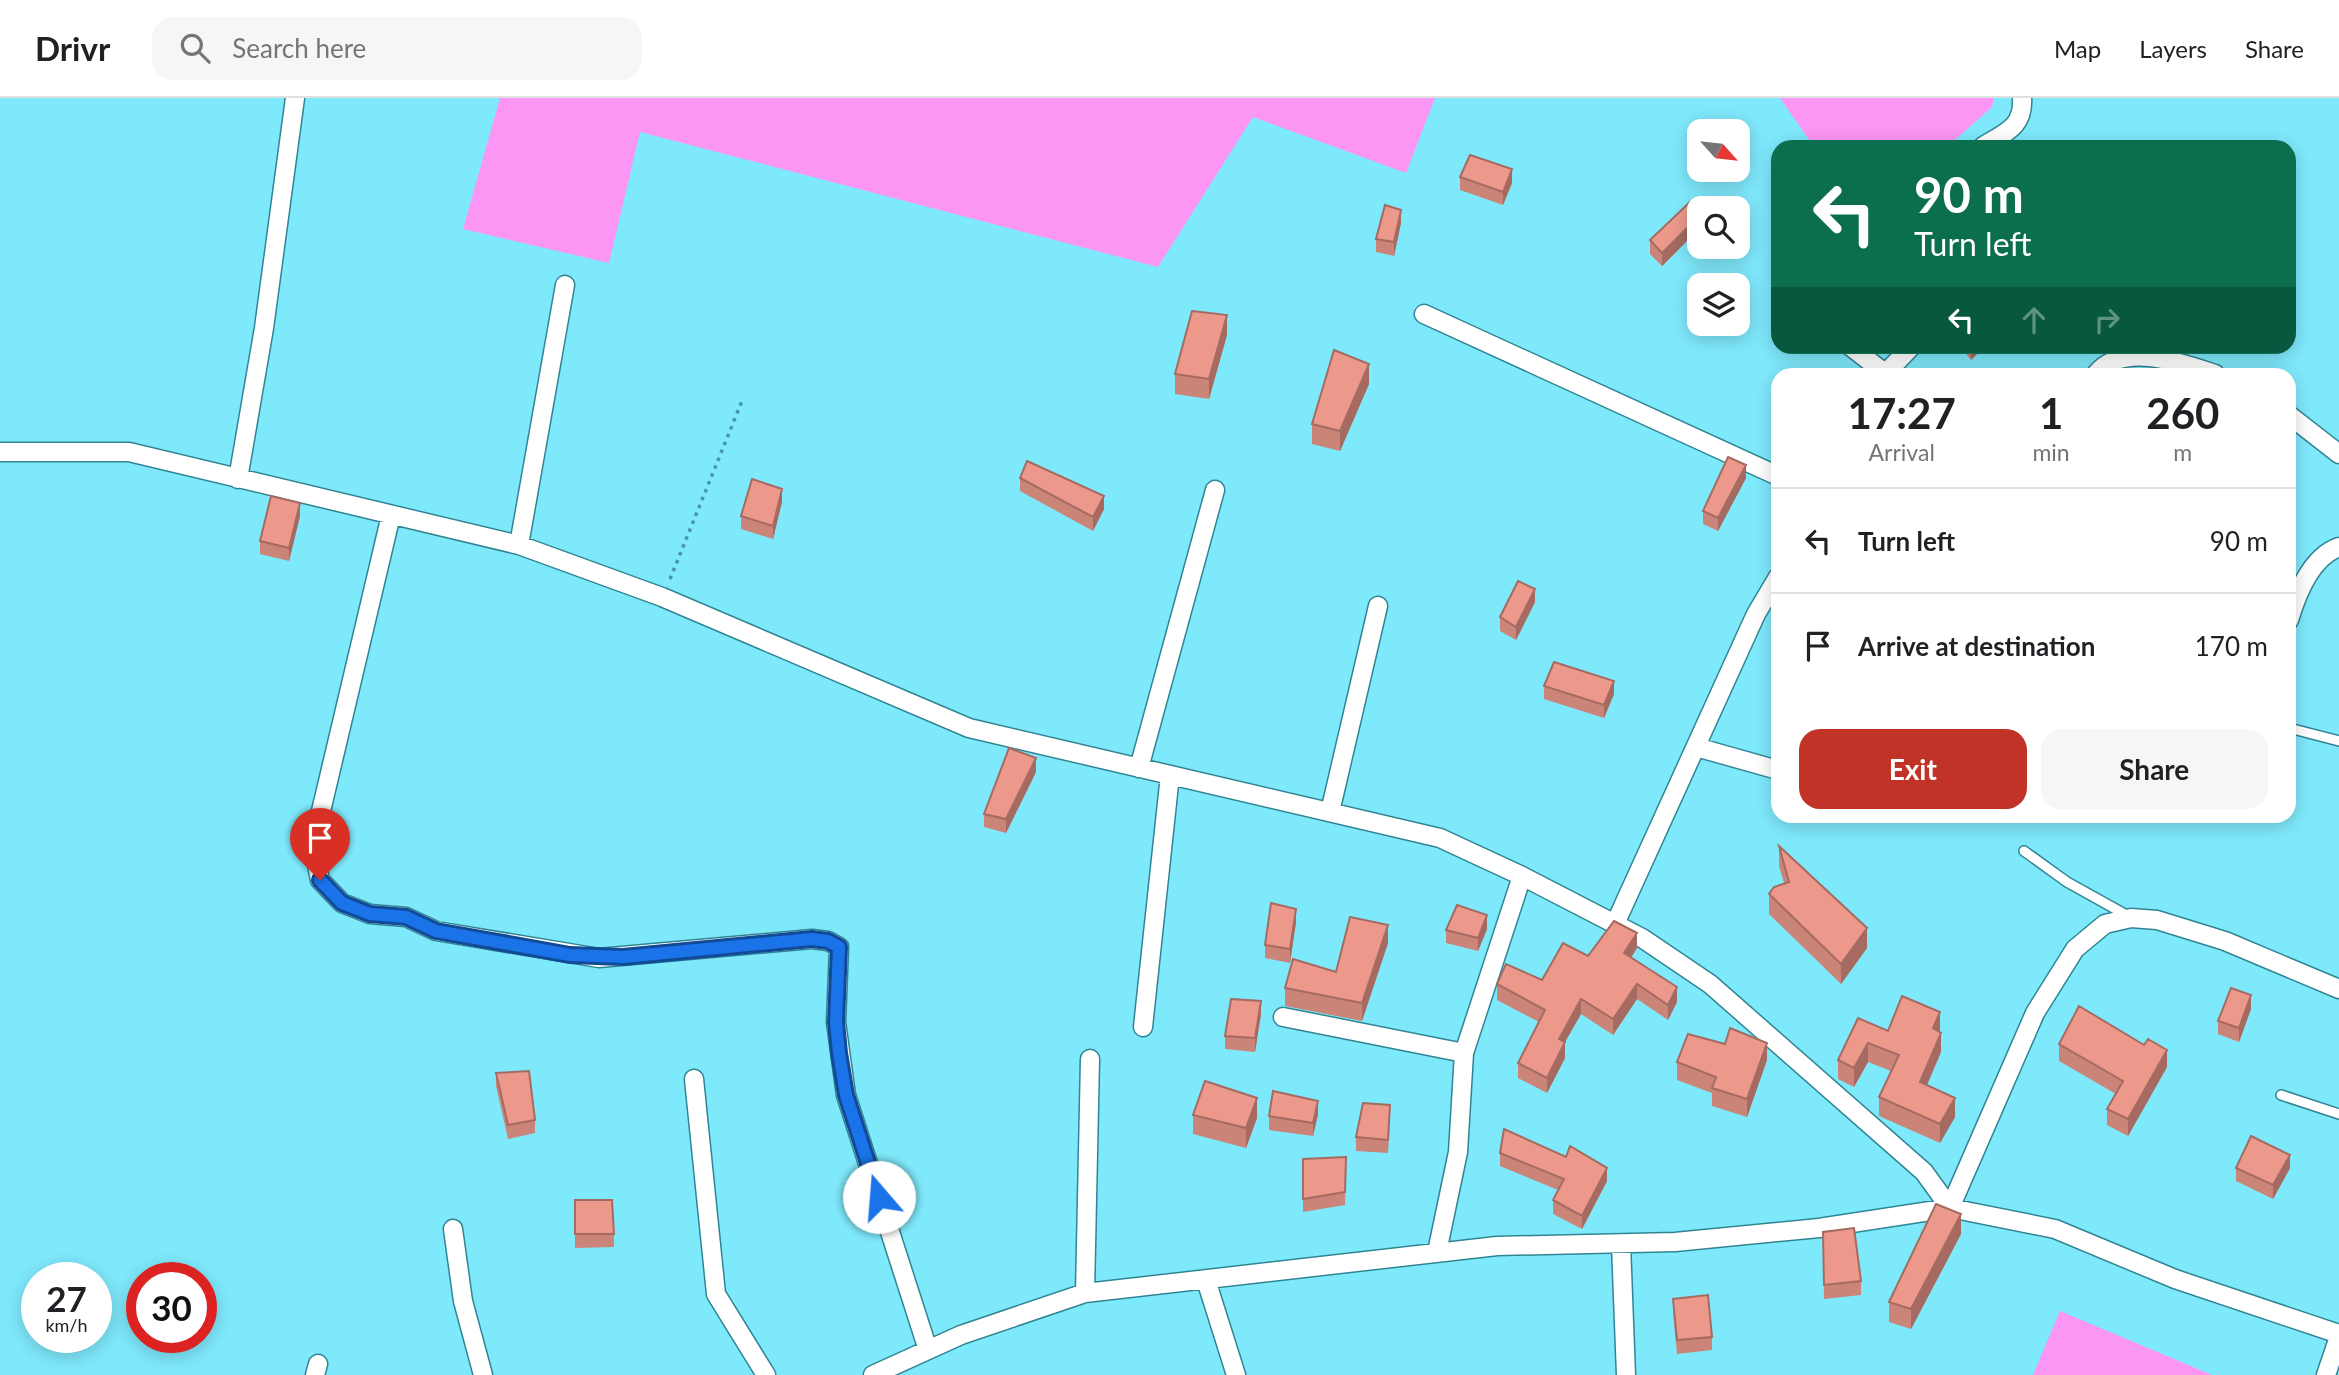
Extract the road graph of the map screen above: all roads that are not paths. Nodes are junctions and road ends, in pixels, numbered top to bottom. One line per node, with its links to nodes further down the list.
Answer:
1 (295, 98): 16 (street)
2 (2022, 98): 3 (street)
3 (1993, 140)
4 (565, 285): 19 (street)
5 (1424, 314): 15 (street)
6 (1860, 354): 8 (street)
7 (1905, 354): 9 (street)
8 (1878, 368)
9 (1892, 368)
10 (2101, 368): 11 (street)
11 (2198, 368)
12 (2296, 420): 14 (street)
13 (0, 452): 16 (street)
14 (2339, 454)
15 (1771, 473)
16 (238, 479): 18 (street)
17 (1215, 490): 27 (street)
18 (391, 515): 19 (street); 50 (street)
19 (519, 545): 27 (street)
20 (2339, 547): 22 (street)
21 (1771, 589): 26 (street)
22 (2296, 595)
23 (1378, 606): 30 (street)
24 (2296, 730): 25 (lane)
25 (2339, 741)
26 (1696, 747): 28 (street); 34 (street)
27 (1139, 768): 29 (street)
28 (1771, 768)
29 (1170, 775): 30 (street); 37 (street)
30 (1330, 812): 32 (street)
31 (2024, 852): 33 (lane)
32 (1522, 876): 34 (street); 38 (street)
33 (2131, 918): 35 (street); 43 (street)
34 (1615, 924): 43 (street)
35 (2339, 989)
36 (1283, 1017): 38 (street)
37 (1143, 1027)
38 (1464, 1053): 46 (street)
39 (1090, 1059): 48 (street)
40 (694, 1079): 52 (street)
41 (2281, 1095): 42 (lane)
42 (2339, 1114)
43 (1950, 1208): 45 (street); 49 (street)
44 (453, 1229): 51 (street)
45 (1621, 1244): 46 (street); 55 (street)
46 (1437, 1252): 47 (street)
47 (1206, 1280): 48 (street); 54 (street)
48 (1085, 1293): 50 (street)
49 (2339, 1336): 56 (street)
50 (928, 1350): 53 (street)
51 (483, 1375)
52 (766, 1375)
53 (873, 1375)
54 (1236, 1375)
55 (1626, 1375)
56 (2326, 1375)

